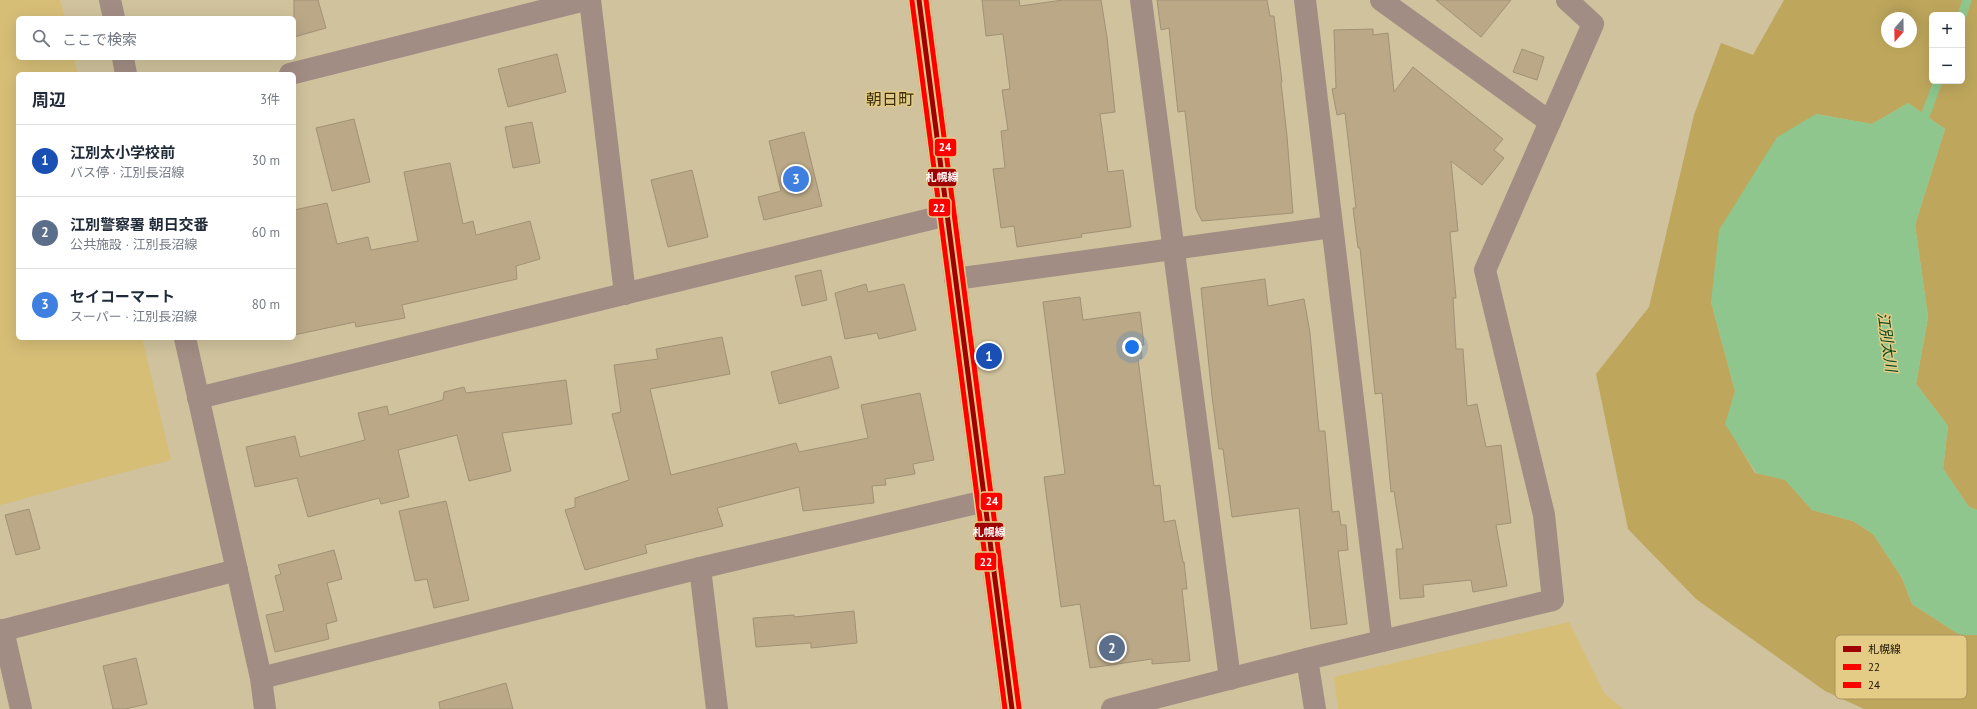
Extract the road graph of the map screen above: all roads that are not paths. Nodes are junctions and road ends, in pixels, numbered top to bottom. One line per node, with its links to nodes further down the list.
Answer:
1 (110, 0): 9 (street)
2 (585, 0): 12 (street)
3 (590, 0): 18 (street)
4 (919, 0): 14 (main road)
5 (1141, 0): 16 (street)
6 (1304, 0): 15 (street)
7 (1381, 0): 13 (street)
8 (1568, 0): 13 (street)
9 (114, 16)
10 (123, 60): 11 (street)
11 (126, 72)
12 (296, 72)
13 (1550, 122): 25 (street)
14 (947, 215): 17 (main road); 18 (street)
15 (1332, 227): 16 (street); 25 (street)
16 (1174, 249): 17 (street); 28 (street)
17 (956, 279): 21 (main road)
18 (625, 294): 20 (street)
19 (185, 340): 20 (street)
20 (198, 398): 23 (street)
21 (985, 501): 22 (street); 32 (main road)
22 (700, 568): 27 (street); 31 (street)
23 (237, 570): 24 (street); 27 (street)
24 (2, 630): 29 (street)
25 (1382, 641): 26 (street)
26 (1307, 659): 28 (street); 34 (street)
27 (261, 678): 30 (street)
28 (1230, 679): 33 (street)
29 (21, 709)
30 (265, 709)
31 (717, 709)
32 (1012, 709)
33 (1112, 709)
34 (1315, 709)

